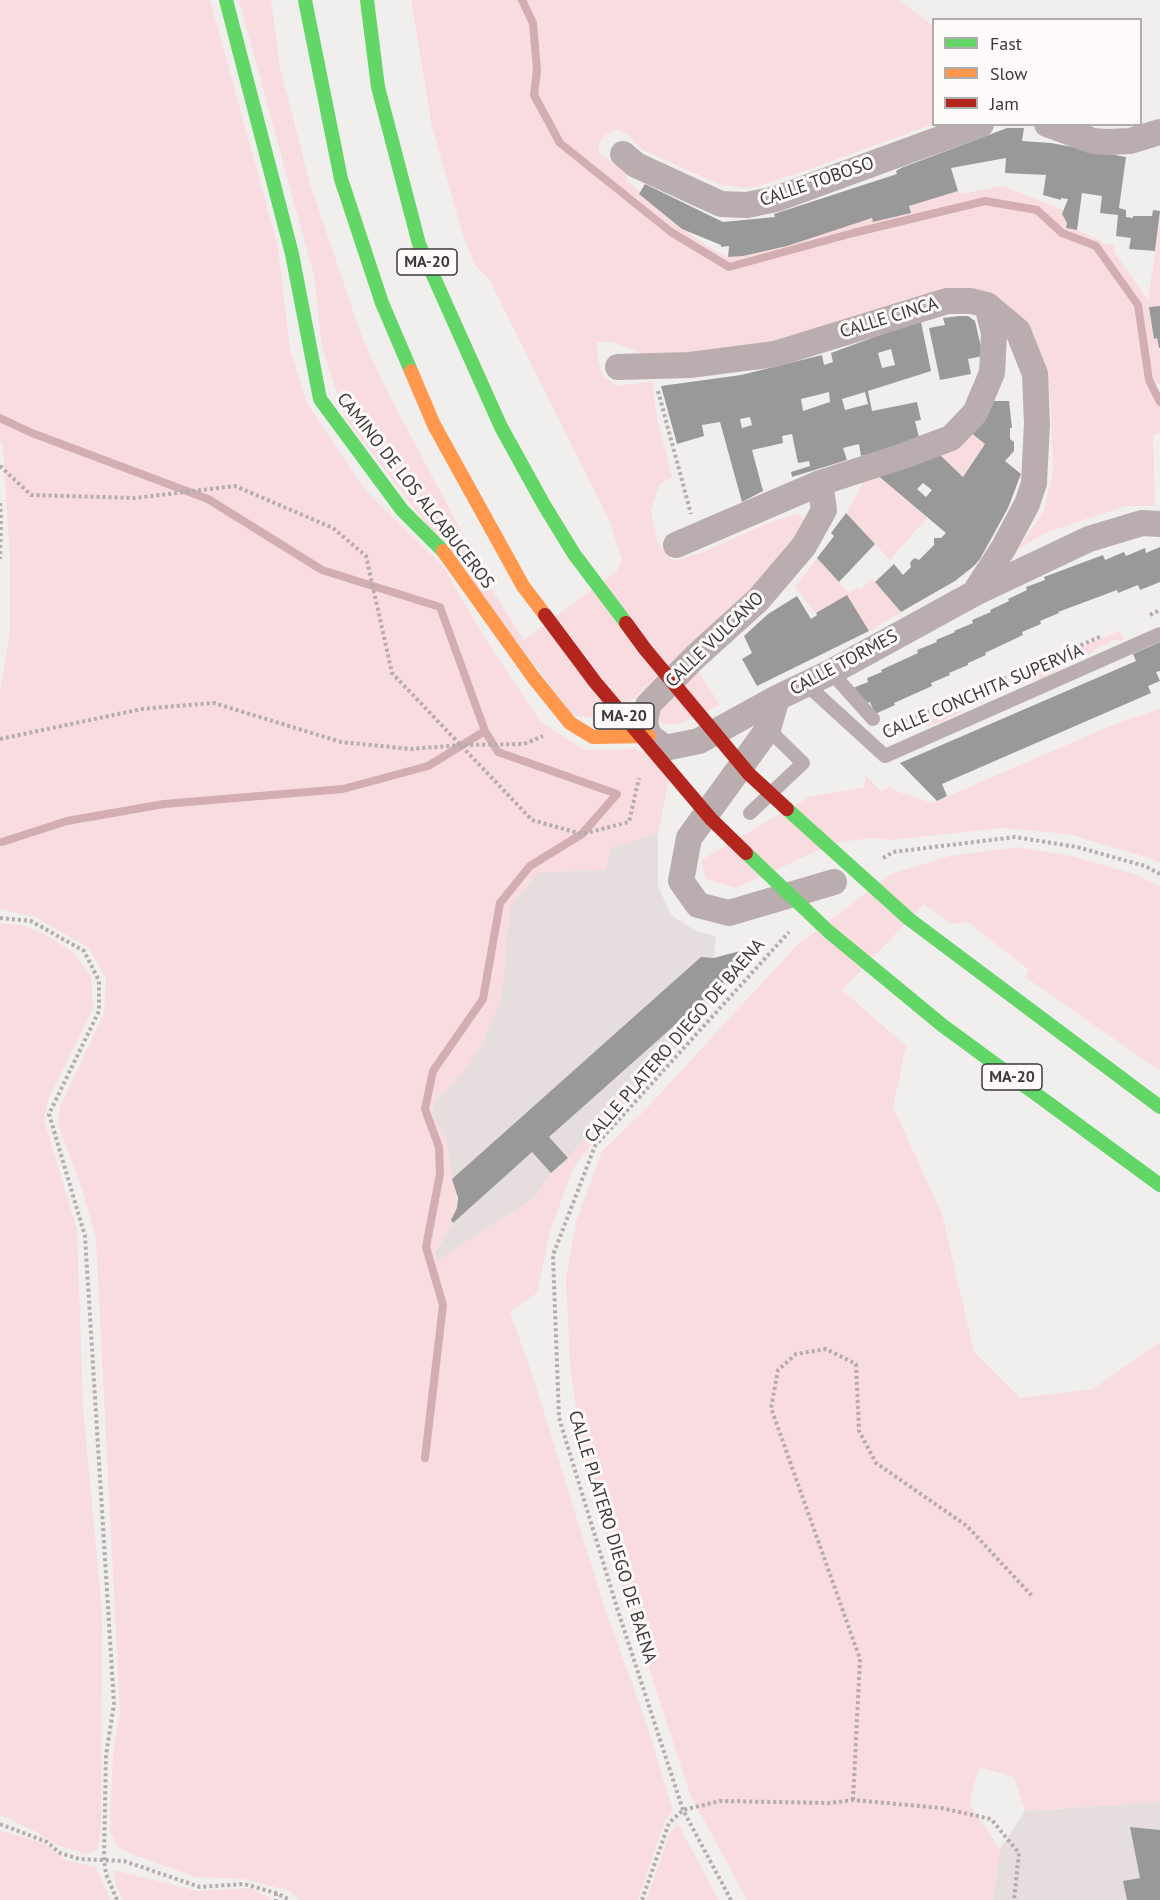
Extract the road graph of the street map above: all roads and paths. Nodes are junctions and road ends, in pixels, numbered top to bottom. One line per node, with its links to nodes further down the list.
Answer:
1 (226, 0): 24 (main road, CAMINO DE LOS ALCABUCEROS)
2 (305, 0): 38 (main road, MA-20)
3 (367, 0): 37 (main road, MA-20)
4 (976, 126): 7 (street, CALLE TOBOSO)
5 (1052, 126): 6 (street)
6 (1160, 132)
7 (623, 153)
8 (987, 305): 9 (street, CALLE CINCA); 12 (street); 17 (street)
9 (660, 366): 10 (street, CALLE CINCA); 15 (path)
10 (618, 367)
11 (0, 466): 29 (path)
12 (820, 483): 15 (street); 28 (street, CALLE VULCANO)
13 (0, 503): 16 (path)
14 (1160, 524): 17 (street, CALLE TORMES)
15 (686, 541)
16 (0, 559)
17 (975, 592): 20 (street, CALLE TORMES)
18 (1112, 632): 26 (path)
19 (1160, 634): 26 (lane, CALLE CONCHITA SUPERVÍA)
20 (831, 672): 21 (street, CALLE TORMES); 23 (lane)
21 (806, 684): 22 (street, CALLE TORMES); 26 (lane, CALLE CONCHITA SUPERVÍA)
22 (777, 698): 25 (street, CALLE TORMES); 28 (street)
23 (873, 719)
24 (570, 723): 28 (main road, CAMINO DE LOS ALCABUCEROS); 29 (path)
25 (768, 729): 30 (lane); 31 (street, CALLE TORMES)
26 (866, 738)
27 (0, 739): 29 (path)
28 (657, 742): 29 (path); 31 (street, CALLE VULCANO)
29 (461, 745)
30 (750, 813)
31 (689, 838): 34 (street, CALLE TORMES)
32 (874, 862): 33 (path)
33 (1160, 874)
34 (834, 882)
35 (0, 918): 43 (path)
36 (795, 926): 41 (path, CALLE PLATERO DIEGO DE BAENA)
37 (1160, 1107)
38 (1160, 1185)
39 (1033, 1597): 40 (path)
40 (853, 1800): 41 (path); 50 (path)
41 (683, 1810): 48 (path); 49 (path, CALLE PLATERO DIEGO DE BAENA)
42 (0, 1824): 43 (path)
43 (104, 1859): 44 (path); 45 (path)
44 (276, 1893): 46 (path); 47 (path)
45 (117, 1900)
46 (276, 1900)
47 (290, 1900)
48 (642, 1900)
49 (731, 1900)
50 (1014, 1900)

